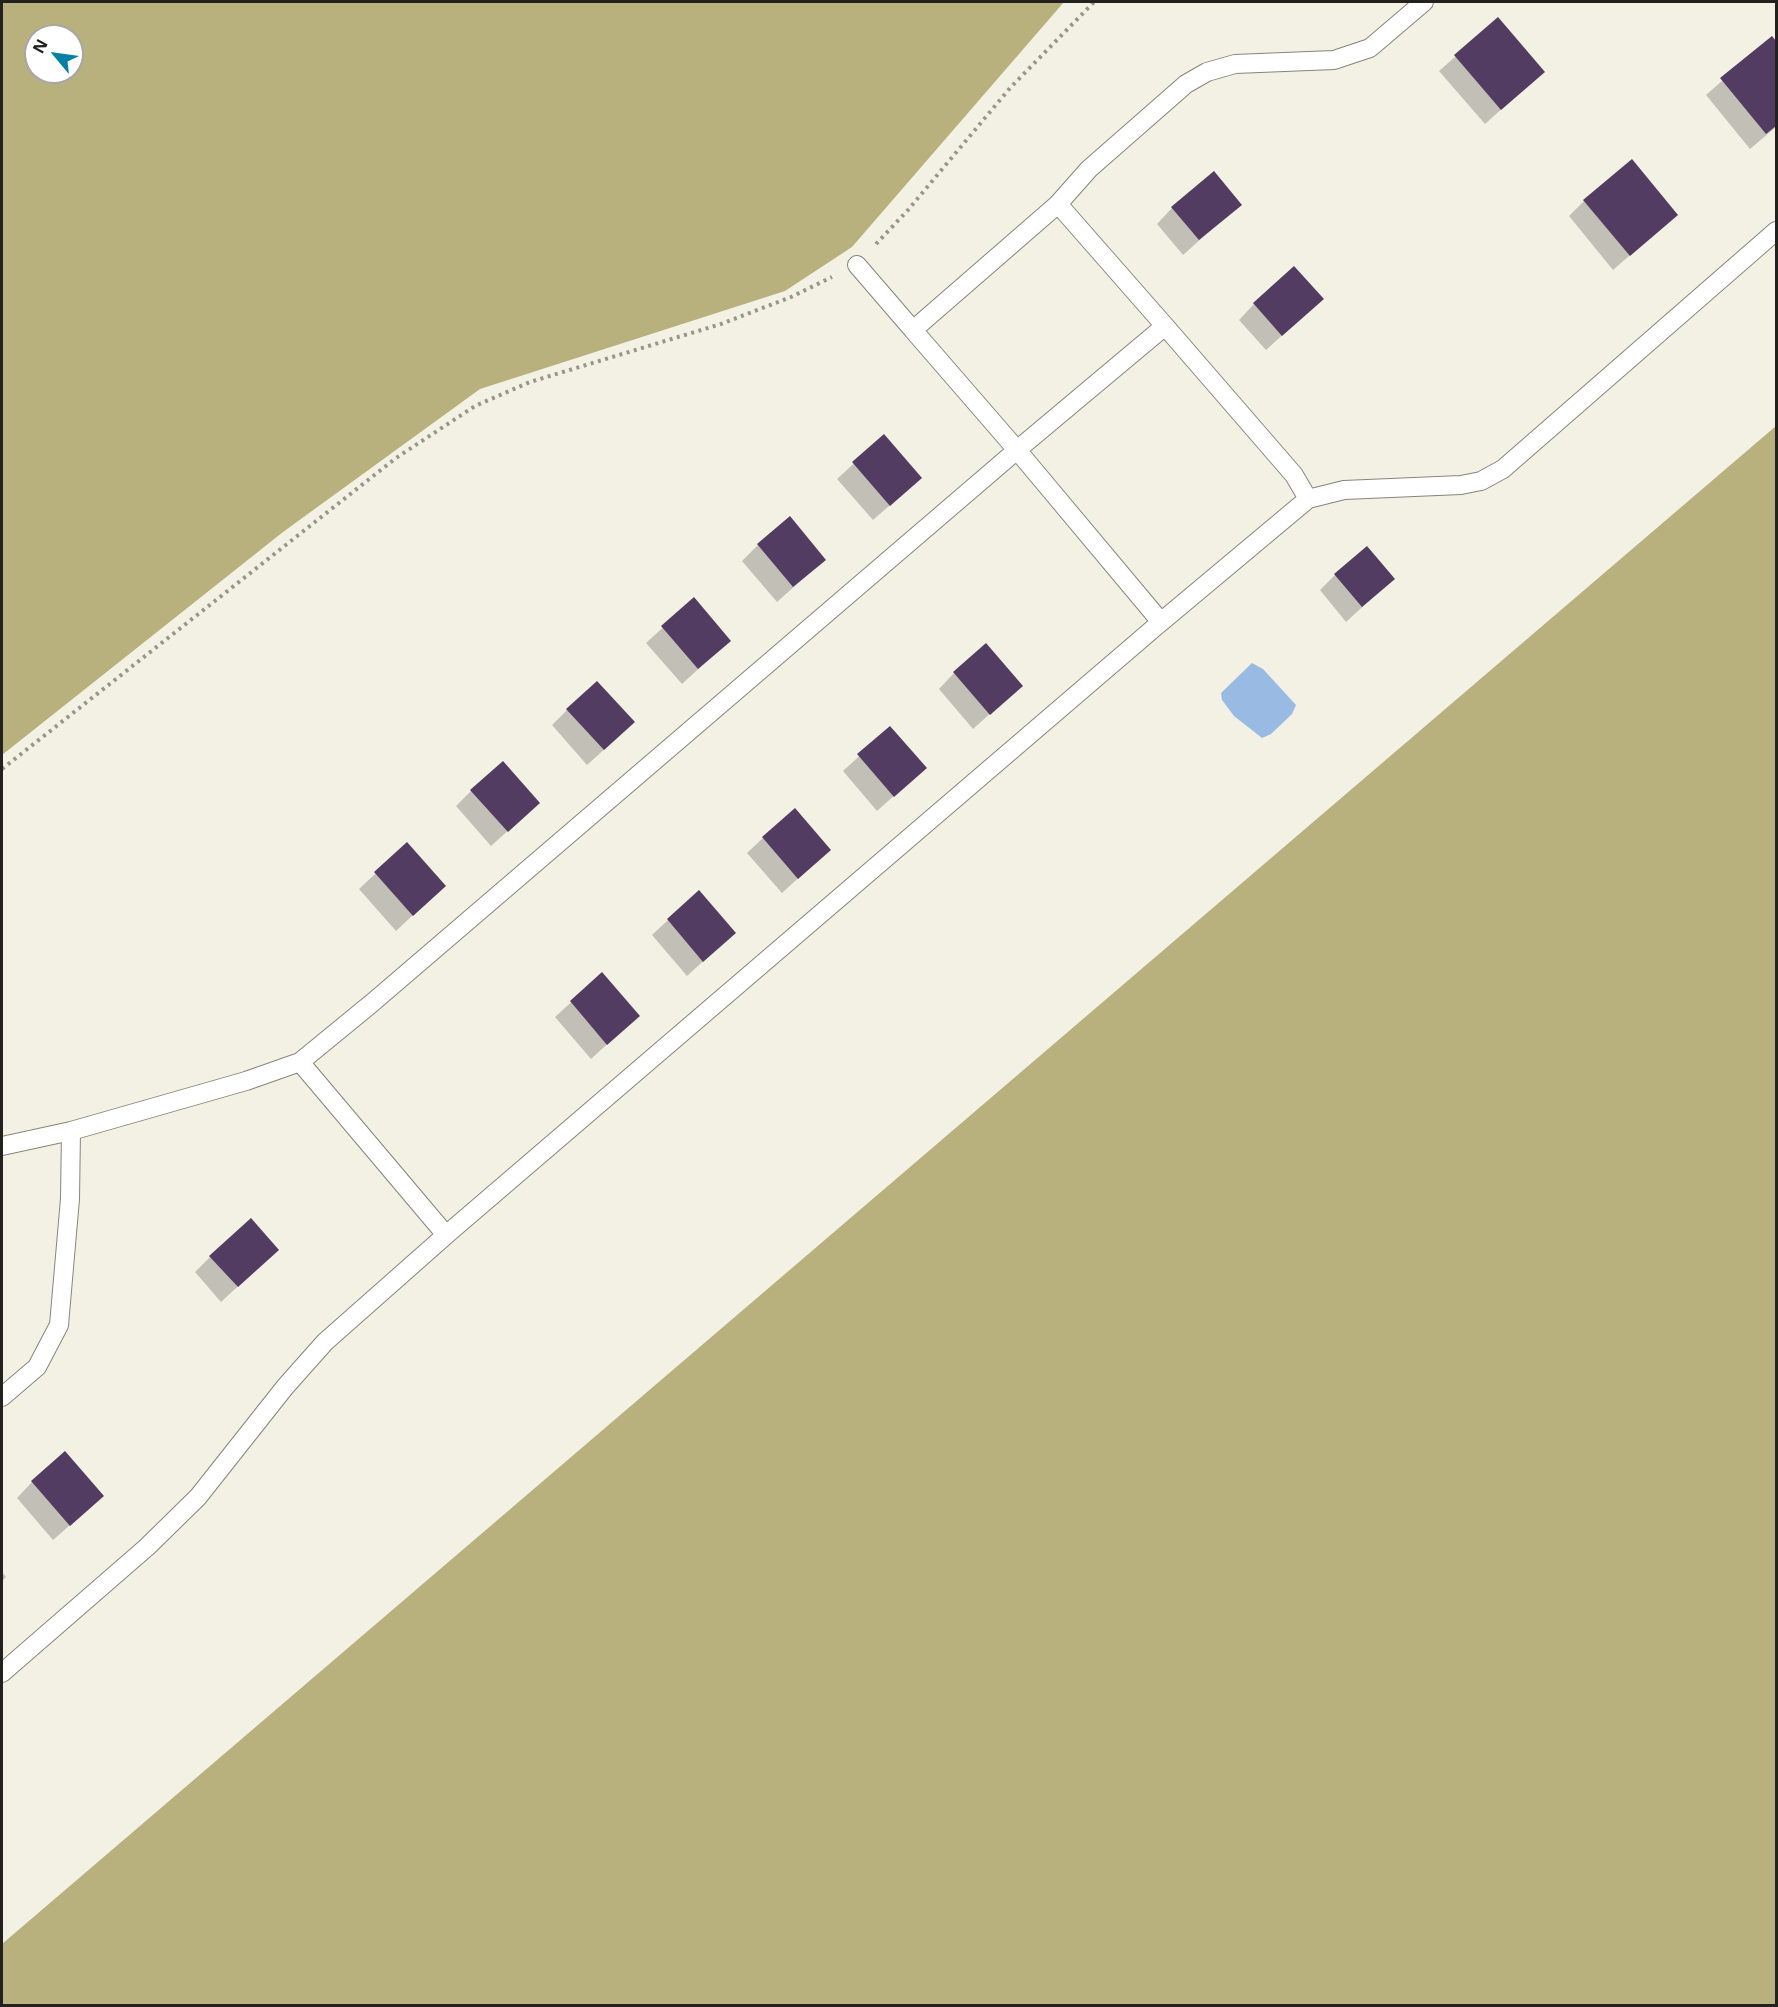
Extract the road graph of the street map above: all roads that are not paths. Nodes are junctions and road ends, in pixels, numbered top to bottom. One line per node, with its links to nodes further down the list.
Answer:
1 (1424, 2): 2 (lane)
2 (1058, 204): 5 (lane); 6 (lane)
3 (1776, 231): 8 (lane)
4 (857, 265): 6 (lane)
5 (1165, 326): 7 (lane); 8 (lane)
6 (913, 330): 7 (lane)
7 (1017, 450): 9 (lane); 10 (lane)
8 (1308, 499): 9 (lane)
9 (1161, 622): 13 (lane)
10 (300, 1062): 11 (lane); 13 (lane)
11 (71, 1131): 12 (lane); 14 (lane)
12 (2, 1146)
13 (446, 1235): 15 (lane)
14 (2, 1397)
15 (2, 1672)

